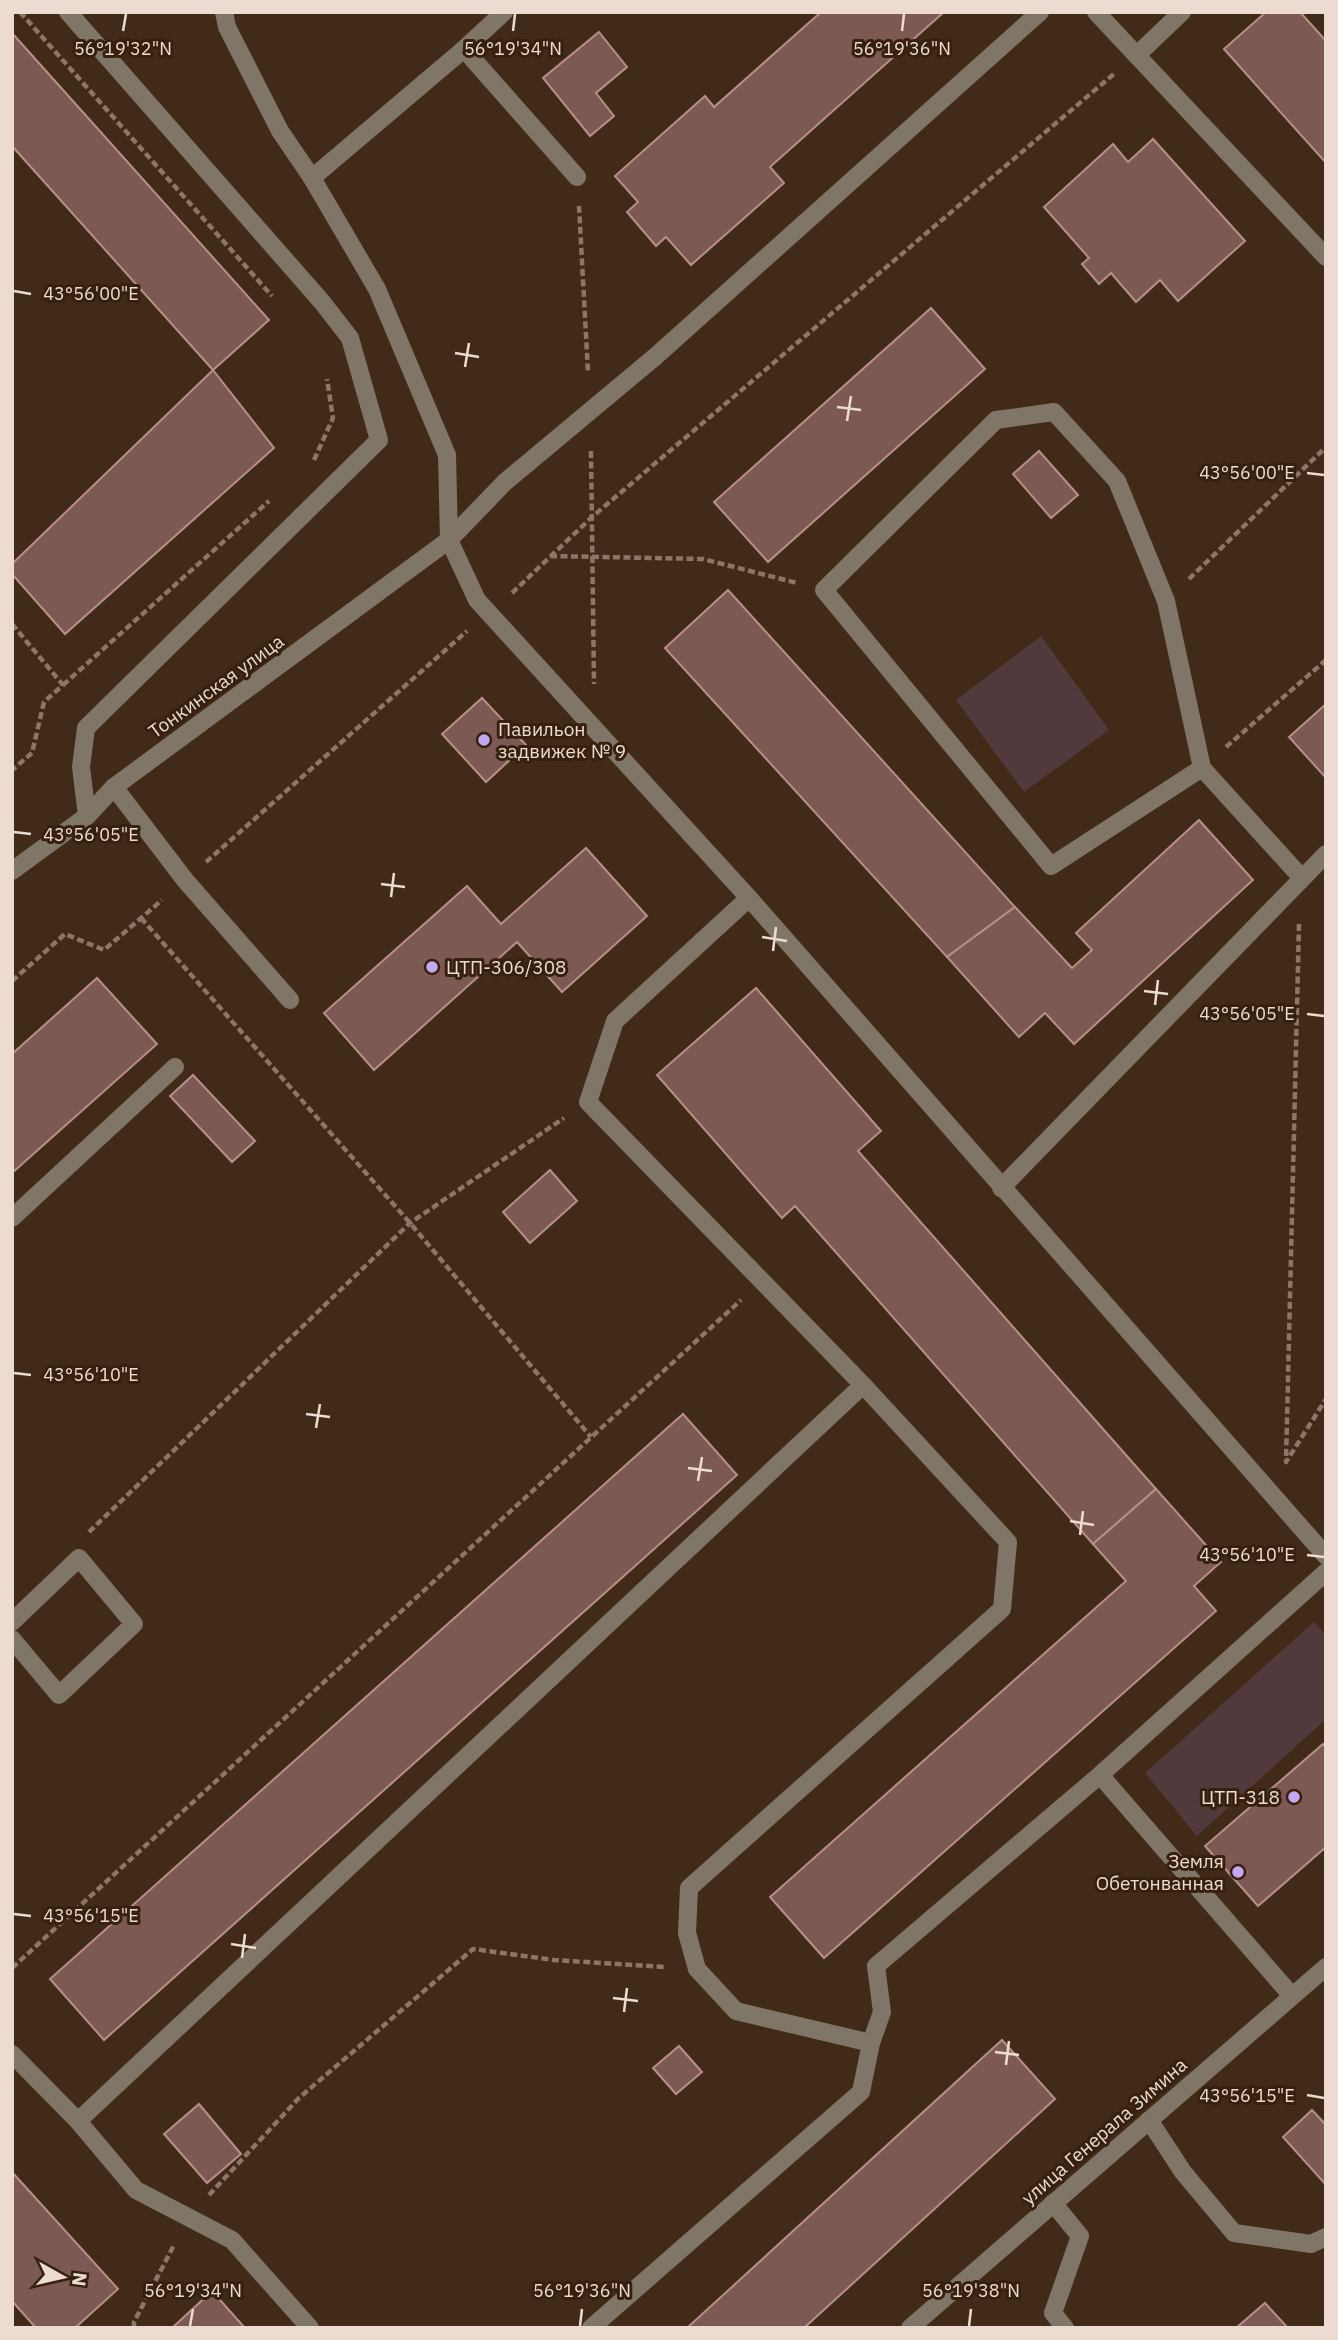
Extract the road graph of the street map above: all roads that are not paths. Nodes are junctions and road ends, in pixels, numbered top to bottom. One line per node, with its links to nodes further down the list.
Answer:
1 (68, 12): 15 (street)
2 (224, 12): 10 (street)
3 (504, 12): 7 (street)
4 (1040, 12): 12 (street, Тонкинская улица)
5 (1096, 12): 8 (street)
6 (1182, 12): 8 (street)
7 (464, 50): 9 (street); 10 (street)
8 (1137, 55): 11 (street)
9 (577, 177)
10 (312, 178): 12 (street)
11 (1326, 257)
12 (449, 540): 14 (street, Тонкинская улица); 19 (street)
13 (1202, 768): 13 (street); 18 (street)
14 (114, 787): 15 (street, Тонкинская улица); 20 (street)
15 (87, 816): 17 (street, Тонкинская улица)
16 (1326, 854): 18 (street)
17 (12, 871)
18 (1301, 877): 22 (street)
19 (749, 898): 22 (street); 24 (street)
20 (290, 1000)
21 (175, 1067): 23 (street)
22 (1000, 1188): 25 (street)
23 (12, 1218)
24 (863, 1385): 32 (street); 35 (street)
25 (1326, 1556)
26 (1326, 1572): 29 (street)
27 (12, 1622): 28 (street)
28 (12, 1639)
29 (1100, 1775): 31 (street); 32 (street)
30 (1326, 1967): 31 (street, улица Генерала Зимина)
31 (1292, 1996): 34 (street, улица Генерала Зимина)
32 (871, 2043): 39 (street)
33 (12, 2054): 35 (street)
34 (1149, 2120): 36 (street, улица Генерала Зимина); 37 (street)
35 (78, 2121): 38 (street)
36 (1053, 2203): 40 (street, улица Генерала Зимина); 41 (street)
37 (1326, 2237)
38 (310, 2328)
39 (591, 2328)
40 (910, 2328)
41 (1065, 2328)

